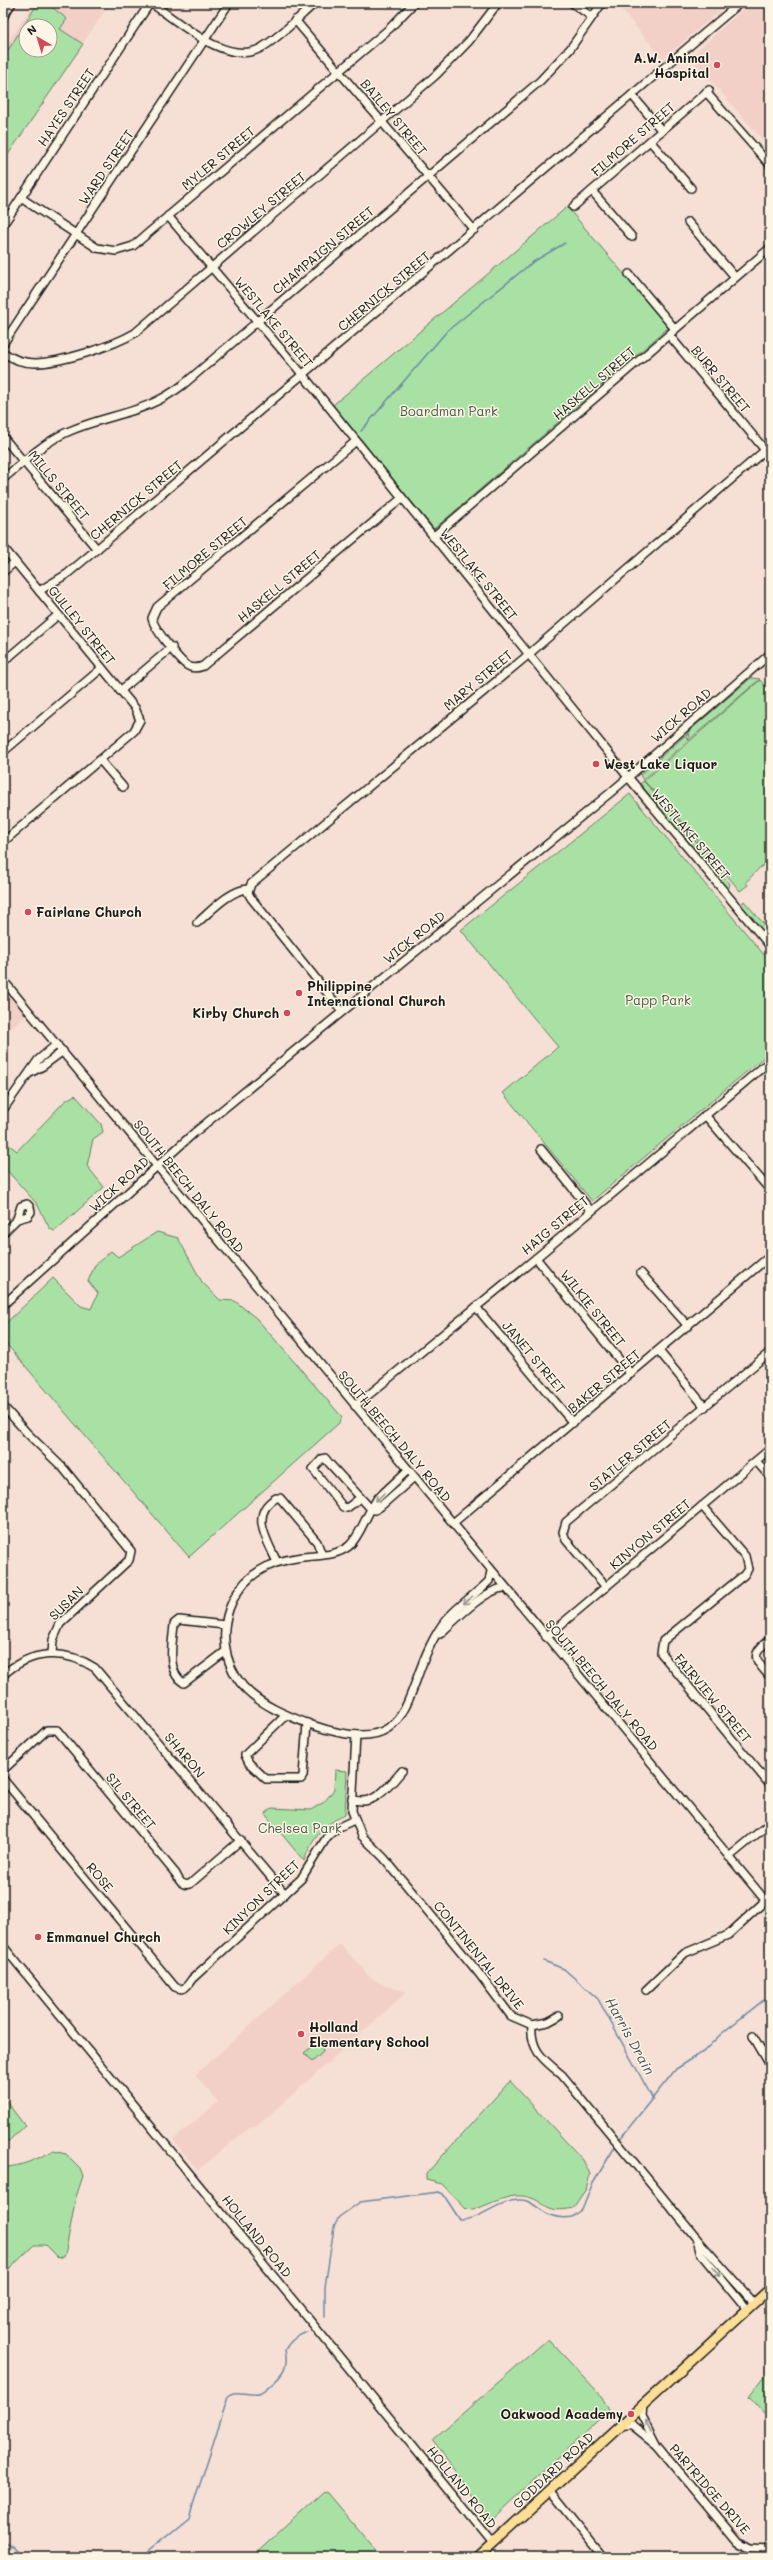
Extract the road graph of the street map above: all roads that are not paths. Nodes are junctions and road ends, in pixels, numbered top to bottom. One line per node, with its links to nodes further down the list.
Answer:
1 (150, 3): 11 (street); 21 (street, HAYES STREET)
2 (229, 3): 11 (street, WARD STREET)
3 (314, 3): 10 (street)
4 (414, 3): 12 (street, MYLER STREET)
5 (498, 3): 14 (street, CROWLEY STREET)
6 (572, 3): 9 (street)
7 (602, 3): 9 (street, CHAMPAIGN STREET)
8 (740, 3): 13 (street, CHERNICK STREET)
9 (592, 18): 18 (street, CHAMPAIGN STREET)
10 (295, 20): 11 (street); 12 (street, BAILEY STREET)
11 (205, 39): 27 (street, WARD STREET)
12 (339, 71): 14 (street, BAILEY STREET); 23 (street, MYLER STREET)
13 (632, 95): 15 (street); 26 (street, CHERNICK STREET)
14 (382, 122): 18 (street, BAILEY STREET); 30 (street, CROWLEY STREET)
15 (662, 131): 16 (street, FILMORE STREET); 17 (street, FILMORE STREET)
16 (650, 141): 19 (street); 20 (street, FILMORE STREET)
17 (770, 165)
18 (428, 176): 26 (street, BAILEY STREET); 33 (street, CHAMPAIGN STREET)
19 (691, 188)
20 (592, 191): 22 (street, FILMORE STREET); 28 (street)
21 (21, 198): 25 (street, HAYES STREET); 27 (street, MYLER STREET)
22 (573, 206)
23 (168, 216): 27 (street, MYLER STREET); 30 (street, WESTLAKE STREET)
24 (688, 222): 32 (street)
25 (3, 225)
26 (474, 230): 38 (street, CHERNICK STREET)
27 (76, 234): 36 (street, WARD STREET)
28 (632, 237)
29 (770, 248): 32 (street, HASKELL STREET)
30 (212, 268): 33 (street, WESTLAKE STREET); 37 (street, CROWLEY STREET)
31 (629, 274): 34 (street)
32 (735, 277): 34 (street, HASKELL STREET)
33 (257, 322): 38 (street, WESTLAKE STREET); 42 (street, CHAMPAIGN STREET)
34 (675, 329): 35 (street, HASKELL STREET)
35 (669, 335): 41 (street, BURR STREET); 45 (street, HASKELL STREET)
36 (3, 344)
37 (3, 352)
38 (303, 375): 40 (street, WESTLAKE STREET); 47 (street, CHERNICK STREET)
39 (3, 437): 42 (street, MILLS STREET)
40 (356, 441): 44 (street, WESTLAKE STREET); 52 (street, FILMORE STREET)
41 (768, 451): 53 (street, MARY STREET)
42 (23, 461): 43 (street, CHAMPAIGN STREET); 47 (street, MILLS STREET)
43 (3, 478)
44 (402, 498): 45 (street, WESTLAKE STREET); 52 (street, HASKELL STREET)
45 (433, 537): 53 (street, WESTLAKE STREET)
46 (3, 547): 48 (street, GULLEY STREET)
47 (97, 548): 50 (street, CHERNICK STREET)
48 (15, 562): 49 (street); 50 (street, GULLEY STREET)
49 (3, 572)
50 (39, 591): 51 (street, GULLEY STREET)
51 (58, 615): 55 (street); 56 (street, GULLEY STREET)
52 (172, 647): 57 (street)
53 (528, 654): 60 (street, WESTLAKE STREET); 63 (street, MARY STREET)
54 (770, 654): 60 (street, WICK ROAD)
55 (3, 662)
56 (102, 668): 57 (street, GULLEY STREET); 58 (street)
57 (120, 691): 59 (street, GULLEY STREET)
58 (3, 752)
59 (100, 760): 61 (street); 62 (street)
60 (628, 777): 65 (street, WESTLAKE STREET); 67 (street, WICK ROAD)
61 (123, 787)
62 (3, 842)
63 (248, 889): 64 (street, MARY STREET); 67 (street)
64 (197, 923)
65 (770, 946)
66 (3, 980): 68 (street, SOUTH BEECH DALY ROAD)
67 (342, 1011): 75 (street, WICK ROAD)
68 (57, 1044): 69 (street, SOUTH BEECH DALY ROAD); 71 (street)
69 (63, 1051): 71 (street); 75 (street, SOUTH BEECH DALY ROAD)
70 (769, 1065): 73 (street, HAIG STREET)
71 (26, 1075): 72 (street)
72 (3, 1110)
73 (705, 1115): 76 (street); 77 (street, HAIG STREET)
74 (541, 1149): 77 (street)
75 (156, 1165): 83 (street, WICK ROAD); 90 (street, SOUTH BEECH DALY ROAD)
76 (770, 1190)
77 (591, 1210): 81 (street, HAIG STREET)
78 (17, 1219): 79 (street)
79 (3, 1233)
80 (770, 1256): 85 (street, BAKER STREET)
81 (536, 1258): 84 (street, HAIG STREET); 88 (street, WILKIE STREET)
82 (641, 1273): 85 (street)
83 (3, 1305)
84 (476, 1307): 90 (street, HAIG STREET); 92 (street, JANET STREET)
85 (688, 1326): 86 (street, BAKER STREET)
86 (659, 1351): 88 (street, BAKER STREET); 91 (street)
87 (770, 1352): 91 (street, STATLER STREET)
88 (631, 1374): 92 (street, BAKER STREET)
89 (3, 1406): 112 (street, SUSAN)
90 (355, 1406): 95 (street, SOUTH BEECH DALY ROAD)
91 (705, 1407): 105 (street, STATLER STREET)
92 (573, 1423): 101 (street, BAKER STREET)
93 (770, 1449): 94 (street, KINYON STREET)
94 (756, 1461): 97 (street); 99 (street, KINYON STREET)
95 (408, 1470): 96 (street, SOUTH BEECH DALY ROAD); 100 (street, one-way to 100)
96 (414, 1477): 100 (street); 101 (street, SOUTH BEECH DALY ROAD)
97 (770, 1477)
98 (360, 1498): 98 (street); 100 (street)
99 (702, 1506): 105 (street, KINYON STREET); 121 (street, FAIRVIEW STREET)
100 (370, 1509): 102 (street)
101 (453, 1523): 104 (street, SOUTH BEECH DALY ROAD)
102 (322, 1555): 103 (street); 103 (street)
103 (277, 1562): 107 (street)
104 (491, 1571): 106 (street, SOUTH BEECH DALY ROAD); 108 (street, one-way to 108)
105 (606, 1587): 109 (street, KINYON STREET)
106 (505, 1588): 108 (street); 109 (street, SOUTH BEECH DALY ROAD)
107 (225, 1625): 111 (street); 111 (street)
108 (436, 1637): 117 (street)
109 (546, 1637): 126 (street, SOUTH BEECH DALY ROAD)
110 (770, 1639): 114 (street)
111 (226, 1650): 115 (street)
112 (52, 1654): 113 (street); 125 (street, SHARON)
113 (3, 1675)
114 (770, 1677)
115 (286, 1715): 116 (street); 116 (street)
116 (308, 1723): 117 (street)
117 (356, 1735): 122 (street, CONTINENTAL DRIVE)
118 (3, 1770): 125 (street, SIL STREET)
119 (402, 1771): 122 (street)
120 (3, 1779): 130 (street, ROSE)
121 (770, 1785)
122 (352, 1799): 123 (street, CONTINENTAL DRIVE)
123 (354, 1820): 127 (street, KINYON STREET); 133 (street, CONTINENTAL DRIVE)
124 (770, 1823): 126 (street)
125 (240, 1840): 127 (street, SHARON)
126 (729, 1857): 128 (street, SOUTH BEECH DALY ROAD)
127 (285, 1894): 130 (street, KINYON STREET)
128 (768, 1903): 131 (street)
129 (3, 1946): 142 (street, HOLLAND ROAD)
130 (180, 1989)
131 (646, 1990)
132 (560, 2016): 133 (street)
133 (532, 2025): 137 (street)
134 (753, 2036): 135 (street)
135 (770, 2065)
136 (770, 2289): 137 (main road, GODDARD ROAD)
137 (750, 2306): 138 (main road, GODDARD ROAD)
138 (643, 2404): 139 (main road, GODDARD ROAD); 140 (street, one-way to 138)
139 (620, 2425): 140 (street); 141 (main road, GODDARD ROAD)
140 (657, 2445): 143 (street, PARTRIDGE DRIVE)
141 (550, 2490): 142 (main road, GODDARD ROAD); 145 (street)
142 (492, 2543): 144 (main road, GODDARD ROAD)
143 (770, 2549)
144 (477, 2557)
145 (604, 2557)

